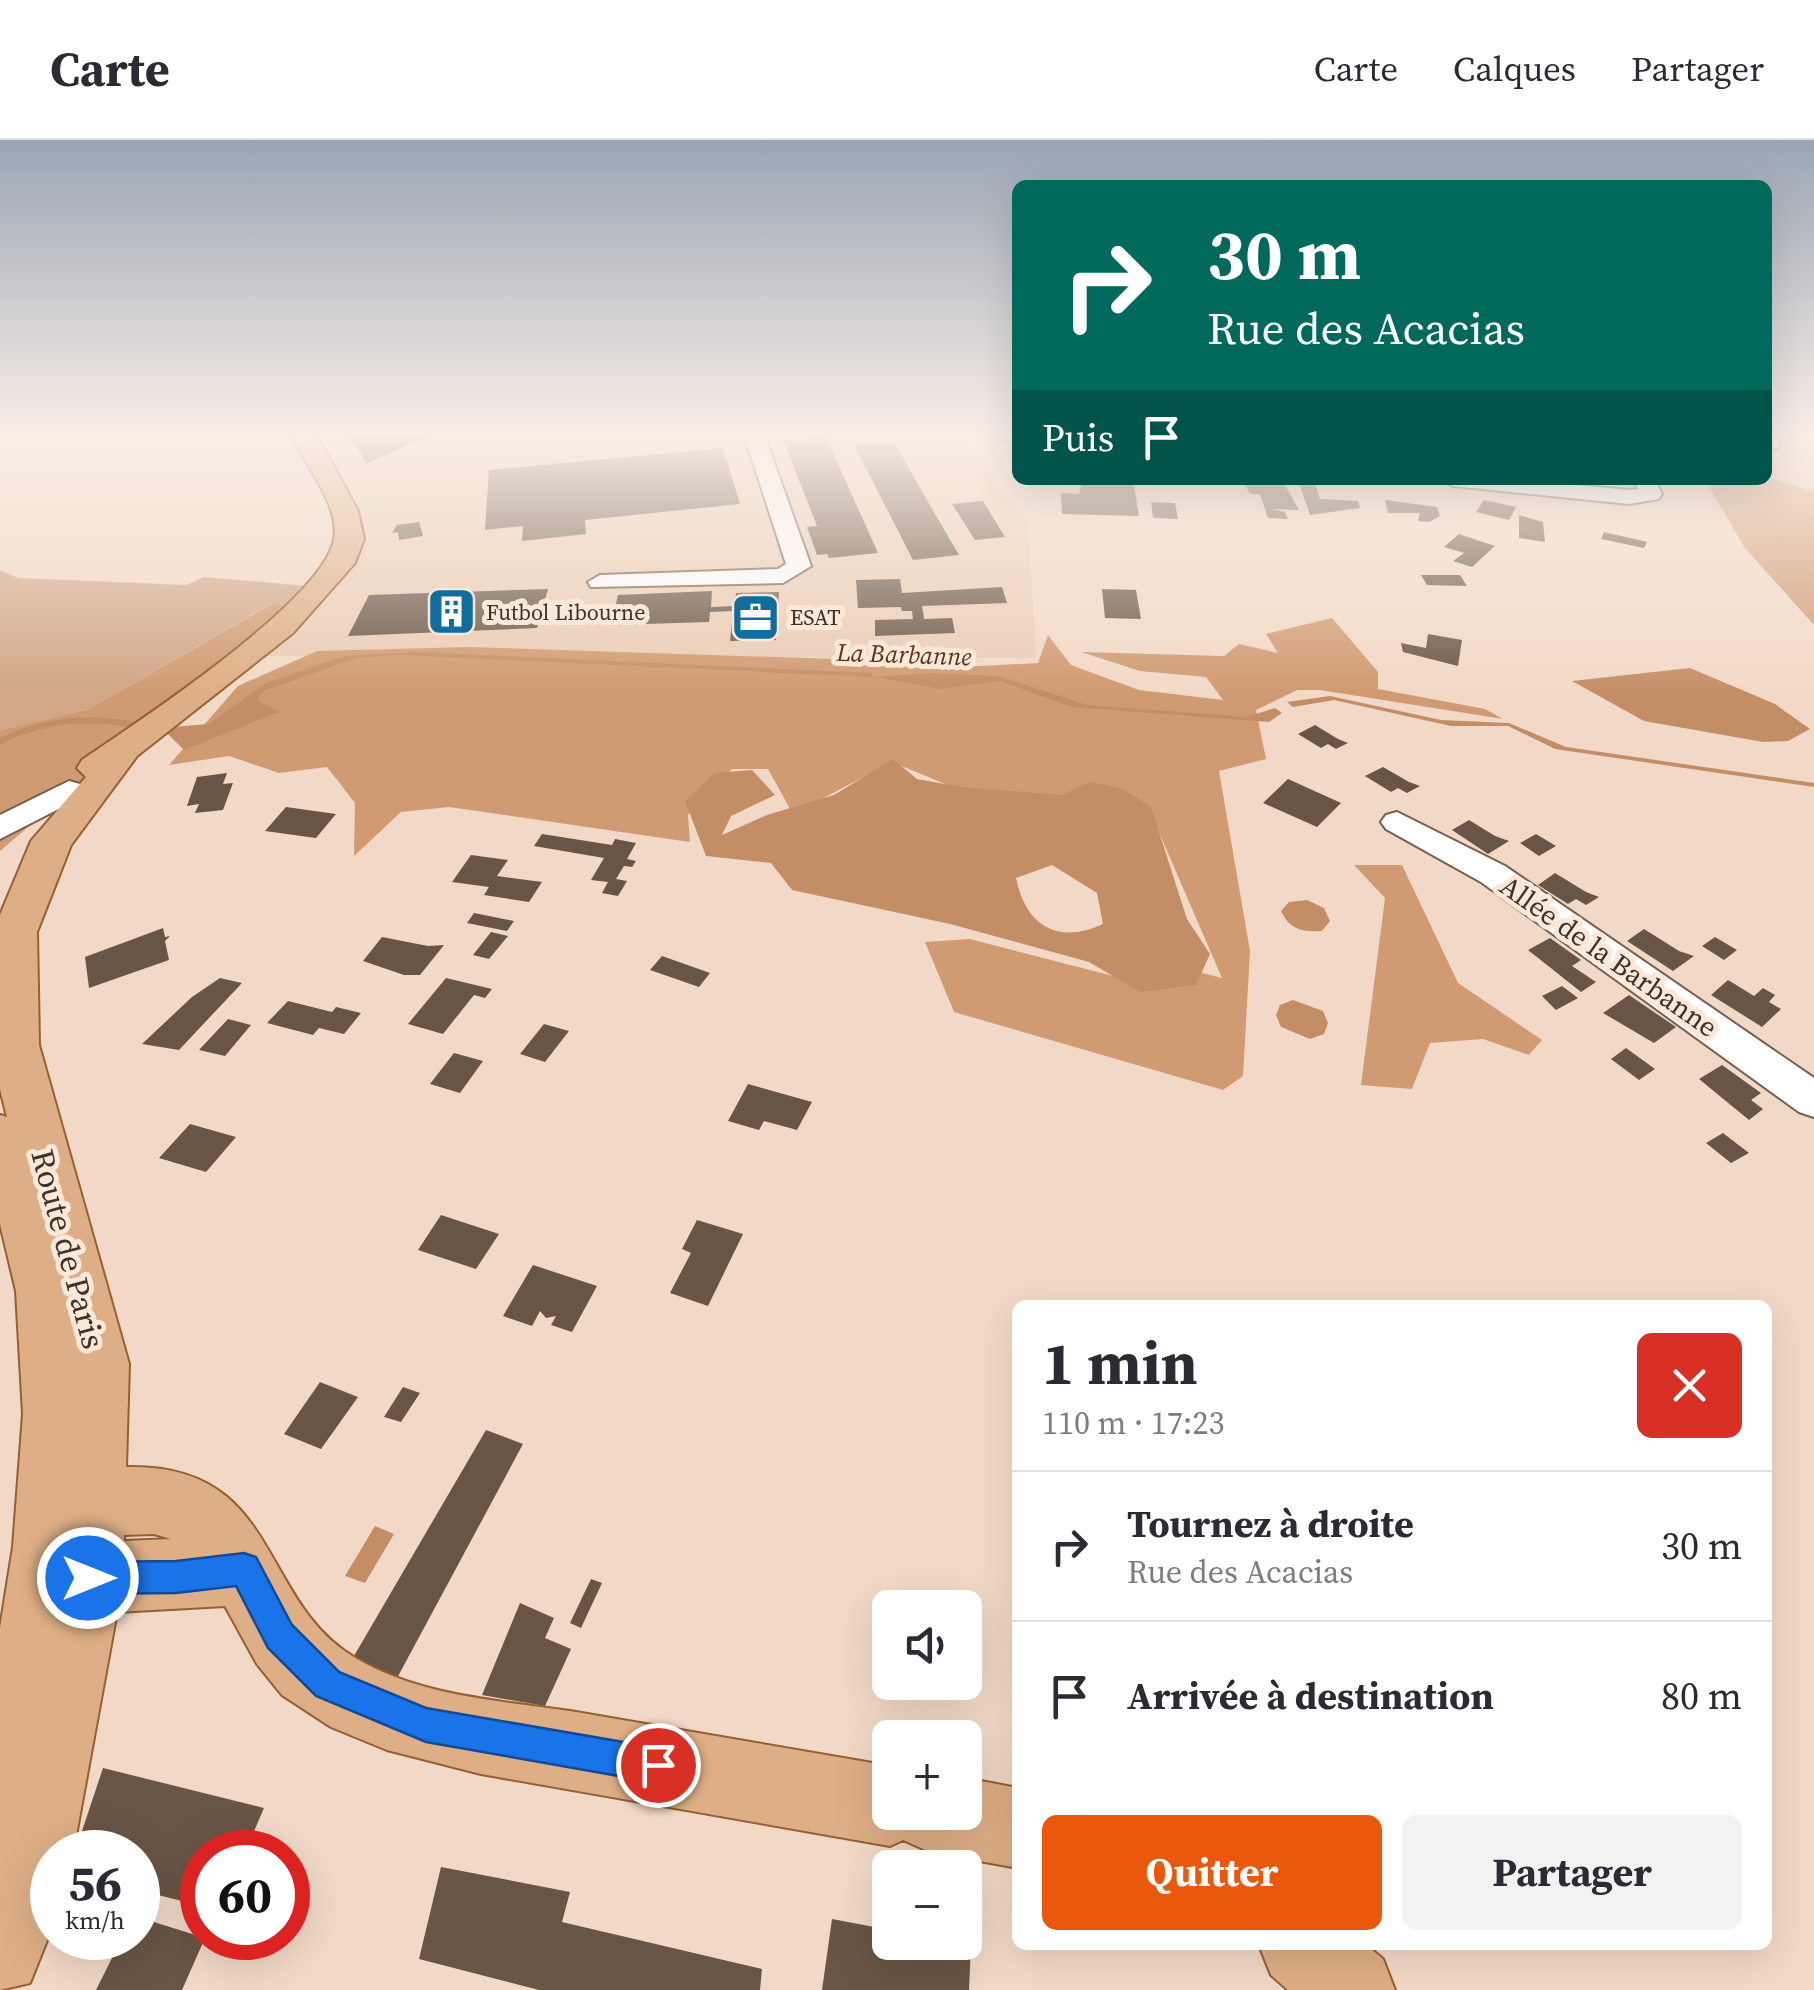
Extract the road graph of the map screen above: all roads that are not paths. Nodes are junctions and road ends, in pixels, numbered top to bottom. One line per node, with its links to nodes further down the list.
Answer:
1 (345, 520): 4 (main road)
2 (783, 520): 3 (street)
3 (600, 582)
4 (140, 736): 5 (main road); 10 (main road, Route de Paris)
5 (69, 790): 7 (street); 8 (main road)
6 (1397, 822): 9 (street, Allée de la Barbanne)
7 (0, 829)
8 (0, 910)
9 (1814, 1100)
10 (11, 1124): 11 (main road, Route de Paris)
11 (68, 1548): 12 (main road, Route de Paris); 13 (main road); 17 (main road, Route de Paris)
12 (0, 1800)
13 (872, 1803)
14 (982, 1821): 15 (main road)
15 (1012, 1827)
16 (1307, 1950): 18 (main road)
17 (0, 1953)
18 (1352, 1990)

